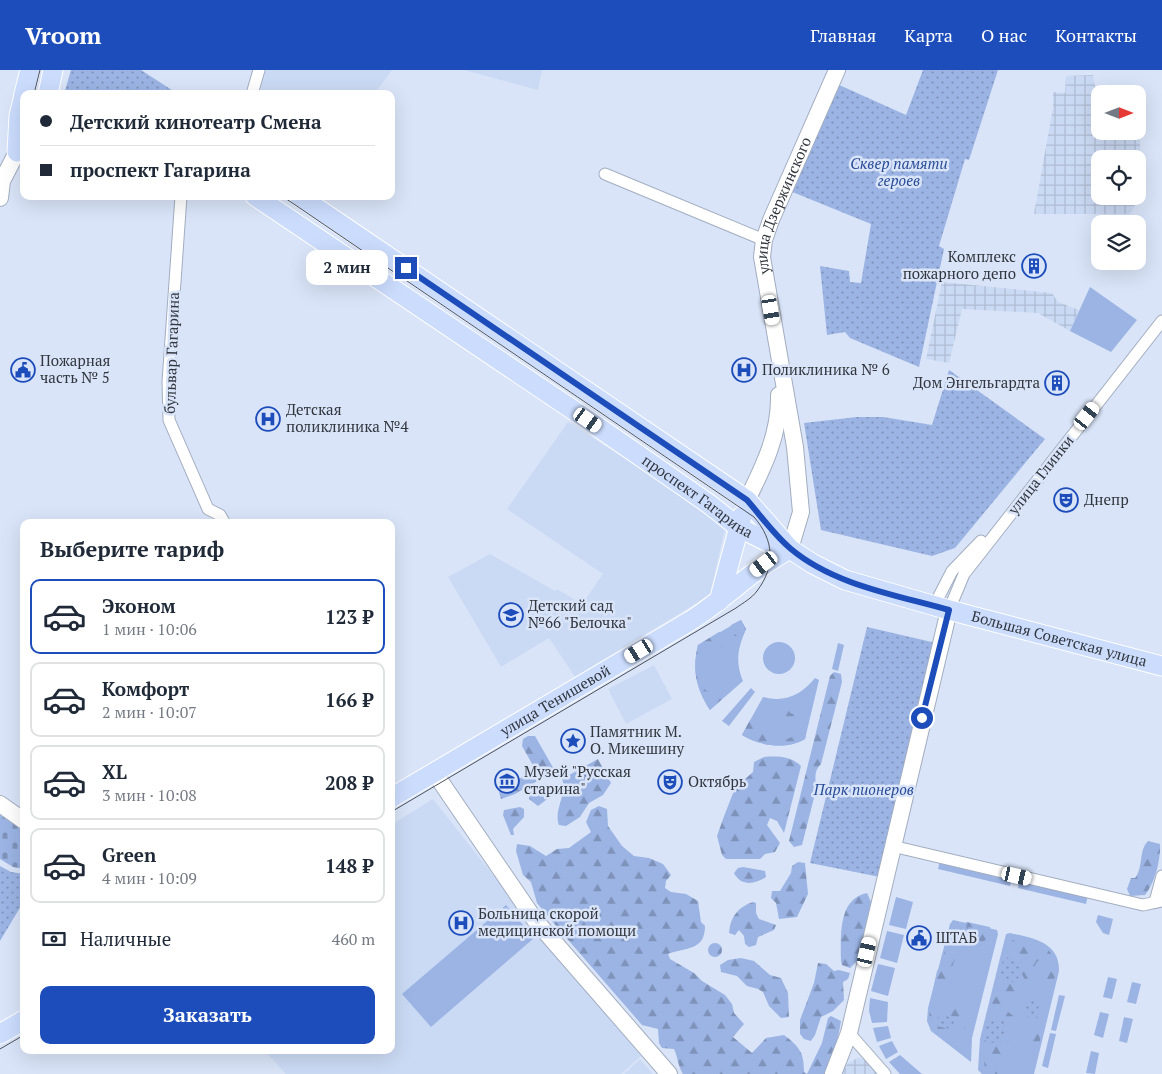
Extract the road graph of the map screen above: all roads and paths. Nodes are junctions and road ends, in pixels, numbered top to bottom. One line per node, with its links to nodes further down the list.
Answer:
1 (30, 70): 5 (main road)
2 (53, 70): 6 (main road)
3 (259, 70): 7 (street)
4 (837, 70): 15 (street, улица Дзержинского)
5 (25, 90)
6 (49, 90)
7 (253, 90)
8 (20, 109): 9 (main road)
9 (18, 150): 11 (street)
10 (605, 174): 15 (street)
11 (0, 198)
12 (181, 200): 19 (street, бульвар Гагарина)
13 (261, 200): 20 (main road, проспект Гагарина)
14 (305, 200): 18 (main road, проспект Гагарина)
15 (764, 240): 17 (street, улица Дзержинского)
16 (1162, 321): 23 (street, улица Глинки)
17 (778, 345): 18 (street, улица Дзержинского); 21 (street, улица Дзержинского)
18 (747, 500): 20 (main road, улица Дзержинского); 21 (main road, проспект Гагарина)
19 (222, 519)
20 (738, 528): 21 (main road, проспект Гагарина); 22 (main road, улица Дзержинского)
21 (790, 549): 22 (main road, улица Тенишевой); 23 (main road, Большая Советская улица)
22 (719, 601): 25 (main road, улица Тенишевой)
23 (941, 608): 24 (main road, Большая Советская улица); 29 (street)
24 (1162, 666)
25 (434, 772): 26 (main road, улица Тенишевой); 35 (street)
26 (395, 796)
27 (0, 804): 28 (street)
28 (20, 818)
29 (892, 846): 31 (street); 33 (street)
30 (1162, 876): 31 (street)
31 (1158, 902)
32 (20, 1022): 34 (main road)
33 (849, 1032): 36 (street); 37 (street)
34 (0, 1034)
35 (669, 1074)
36 (834, 1074)
37 (885, 1074)

